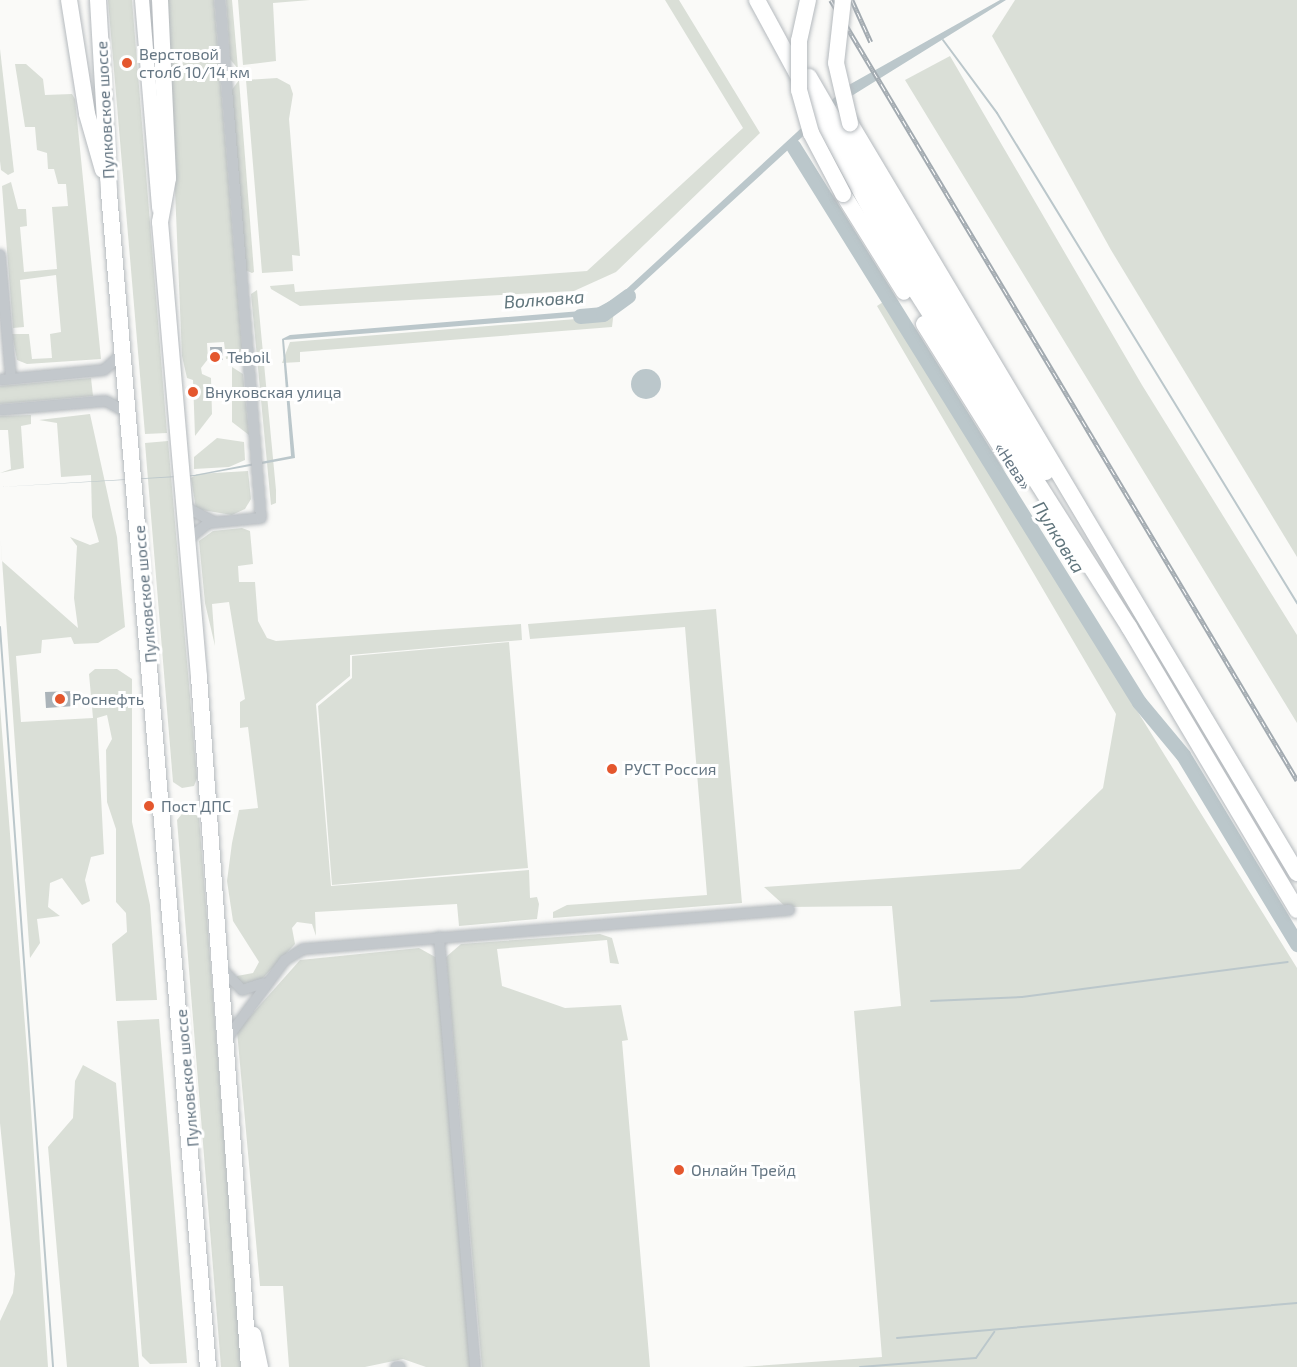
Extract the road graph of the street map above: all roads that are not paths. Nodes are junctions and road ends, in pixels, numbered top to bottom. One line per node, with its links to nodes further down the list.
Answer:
1 (69, 0): 11 (highway)
2 (98, 0): 11 (highway, Пулковское шоссе)
3 (142, 0): 12 (main road)
4 (160, 0): 12 (highway)
5 (220, 0): 19 (street)
6 (757, 0): 10 (highway)
7 (769, 0): 10 (highway)
8 (808, 0): 10 (highway, bridge)
9 (843, 0): 10 (highway, bridge)
10 (862, 184): 21 (highway, «Нева»); 23 (highway, «Нева»)
11 (109, 193): 14 (highway, Пулковское шоссе)
12 (160, 222): 18 (highway)
13 (0, 256): 15 (street)
14 (123, 353): 15 (street); 17 (highway, Пулковское шоссе)
15 (5, 380)
16 (0, 410): 17 (street)
17 (130, 415): 29 (highway, Пулковское шоссе)
18 (183, 505): 19 (street); 20 (highway)
19 (215, 522): 20 (street)
20 (186, 541): 25 (highway)
21 (1297, 873)
22 (789, 910): 24 (street)
23 (1297, 910)
24 (439, 937): 26 (street); 32 (street)
25 (220, 964): 26 (street); 27 (highway)
26 (268, 980): 27 (street)
27 (224, 1043): 28 (highway)
28 (245, 1307): 30 (highway); 31 (main road)
29 (208, 1367)
30 (249, 1367)
31 (261, 1367)
32 (475, 1367)

